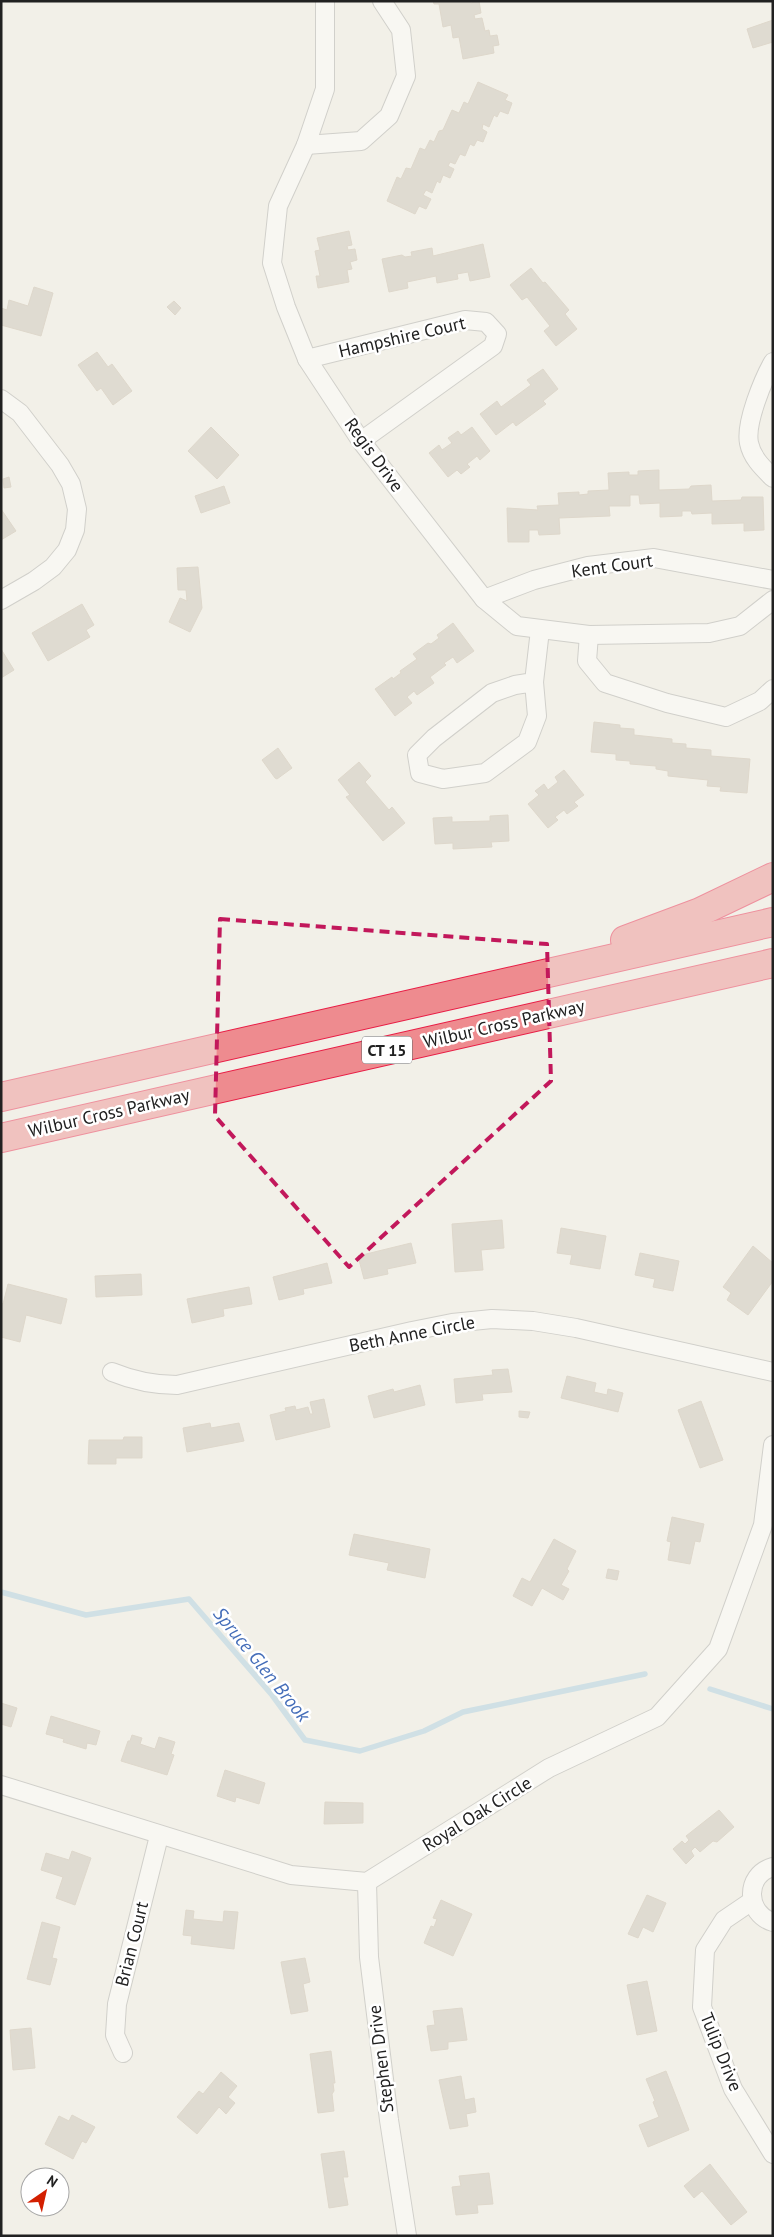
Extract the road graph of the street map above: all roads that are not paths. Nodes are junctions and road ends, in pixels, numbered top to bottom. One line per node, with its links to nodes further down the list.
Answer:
1 (325, 1): 3 (street, Regis Drive)
2 (382, 1): 3 (street)
3 (306, 145): 4 (street, Regis Drive)
4 (307, 359): 7 (street, Regis Drive); 7 (street, Hampshire Court)
5 (773, 362): 8 (street)
6 (1, 399): 11 (street)
7 (361, 440): 10 (street, Regis Drive)
8 (773, 478)
9 (773, 580): 10 (street, Kent Court)
10 (484, 599): 13 (street, Regis Drive)
11 (1, 600)
12 (773, 600): 14 (street, Regis Drive)
13 (540, 630): 14 (street, Regis Drive); 15 (street)
14 (589, 635): 16 (street)
15 (534, 682): 15 (street)
16 (773, 689)
17 (773, 877): 20 (highway)
18 (773, 922): 20 (highway, CT 15)
19 (773, 963): 22 (highway, Wilbur Cross Parkway / CT 15)
20 (499, 984): 21 (highway, CT 15)
21 (1, 1097)
22 (1, 1138)
23 (112, 1372): 24 (street, Beth Anne Circle)
24 (773, 1372)
25 (773, 1445): 29 (street, Royal Oak Circle)
26 (1, 1785): 27 (street)
27 (159, 1836): 29 (street); 32 (street, Brian Court)
28 (773, 1867): 30 (street)
29 (367, 1882): 34 (street, Stephen Drive)
30 (752, 1901): 31 (street); 33 (street, Tulip Drive)
31 (773, 1922)
32 (123, 2053)
33 (773, 2154)
34 (407, 2236)

